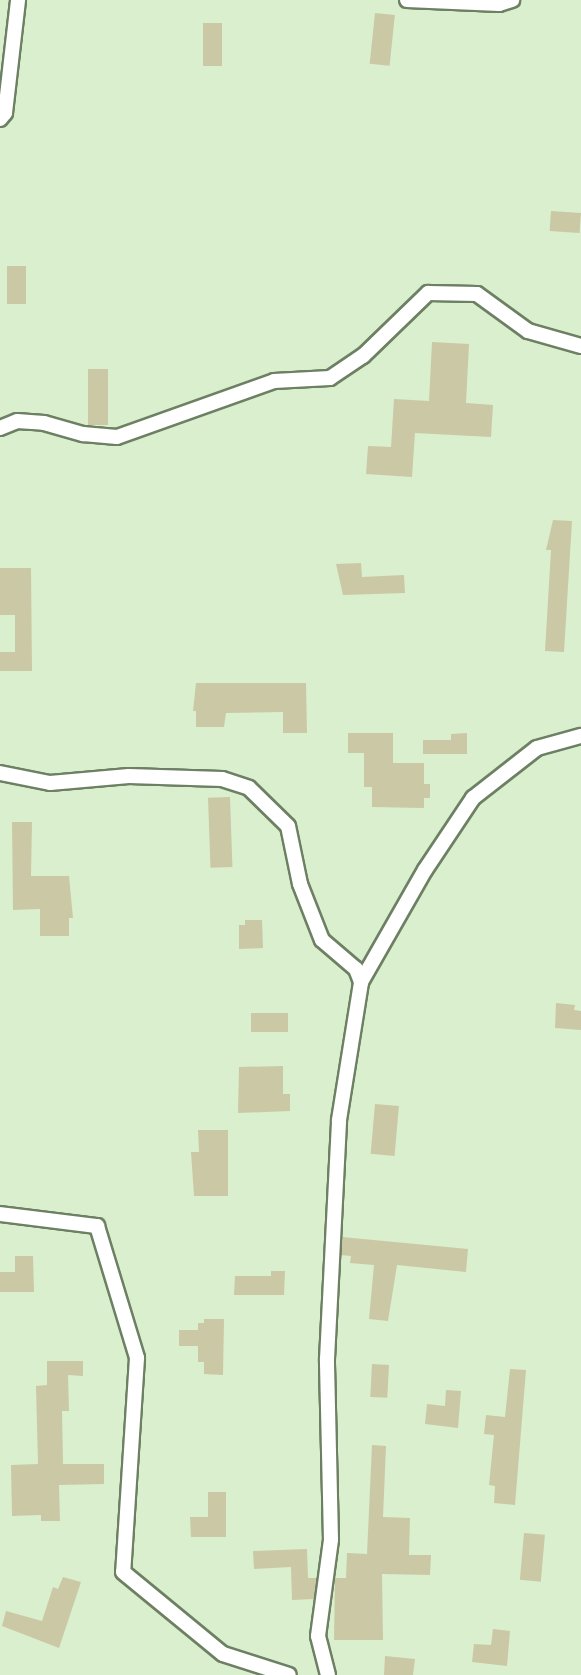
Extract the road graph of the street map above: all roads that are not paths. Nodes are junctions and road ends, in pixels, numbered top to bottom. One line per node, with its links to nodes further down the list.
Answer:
1 (18, 0): 4 (street)
2 (407, 0): 3 (street)
3 (512, 0)
4 (0, 119)
5 (581, 346): 6 (street)
6 (0, 428)
7 (581, 736): 9 (street)
8 (0, 773): 9 (street)
9 (361, 982): 12 (street)
10 (0, 1215): 11 (street)
11 (289, 1675)
12 (328, 1675)

